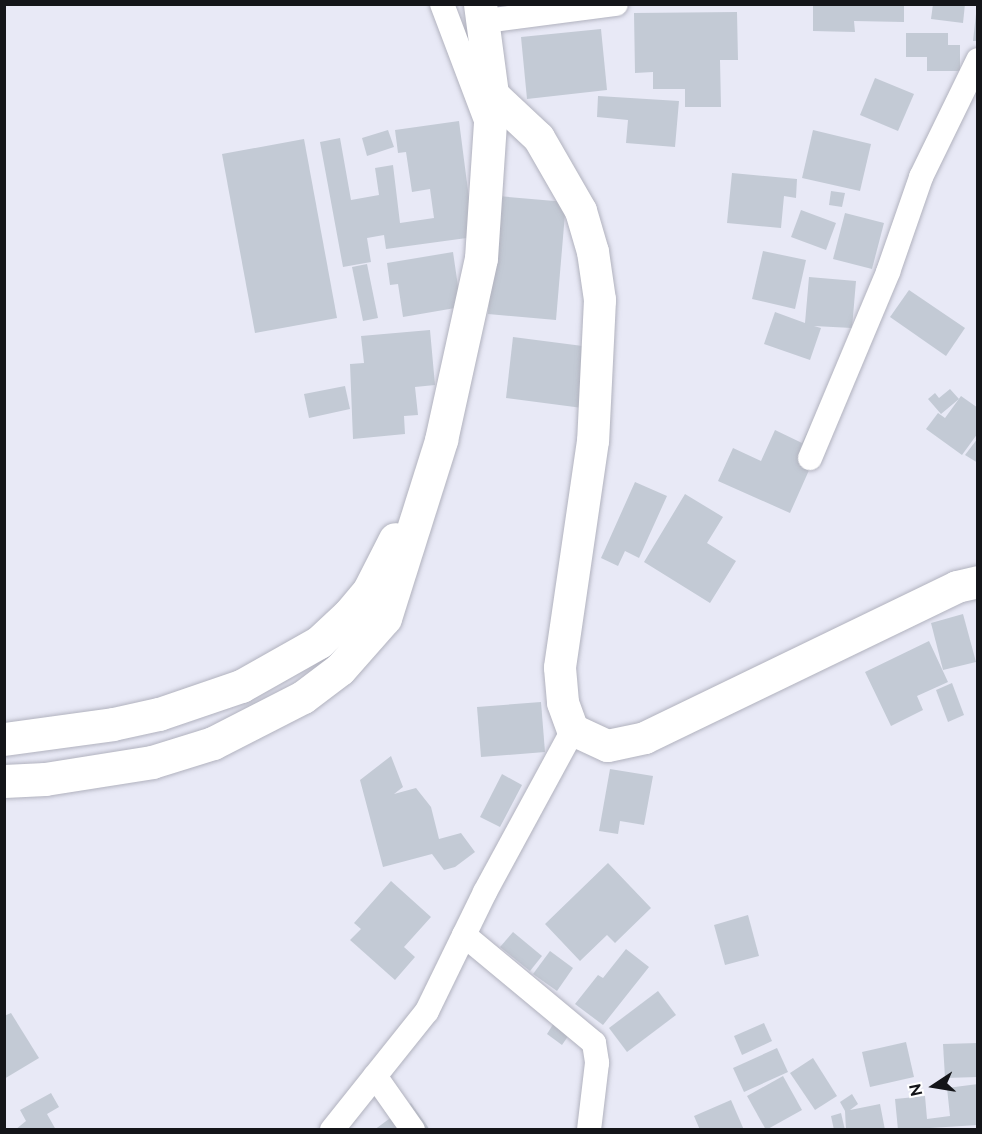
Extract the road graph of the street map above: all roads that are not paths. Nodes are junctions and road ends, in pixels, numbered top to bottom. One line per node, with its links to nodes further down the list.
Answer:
1 (442, 4): 6 (street)
2 (616, 4): 3 (street)
3 (482, 13): 5 (main road)
4 (978, 60): 7 (street)
5 (492, 94): 6 (main road); 10 (street)
6 (489, 128): 8 (main road)
7 (810, 458)
8 (433, 466): 11 (main road); 12 (main road)
9 (978, 582): 10 (street)
10 (573, 730): 13 (street)
11 (4, 739)
12 (4, 781)
13 (464, 935): 14 (street); 17 (street)
14 (375, 1076): 15 (street); 16 (street)
15 (332, 1130)
16 (413, 1130)
17 (589, 1130)

